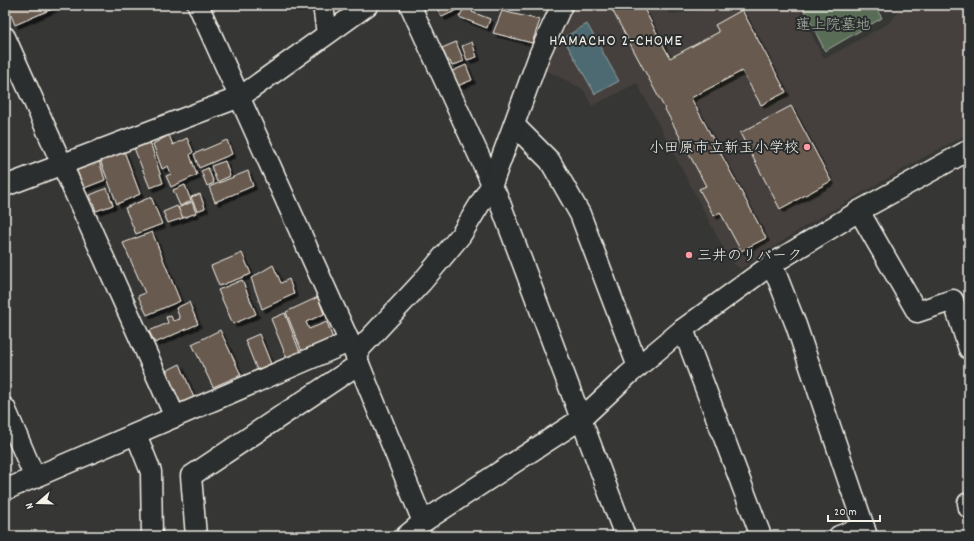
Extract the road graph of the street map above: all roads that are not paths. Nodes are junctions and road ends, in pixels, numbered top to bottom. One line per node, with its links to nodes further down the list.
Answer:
1 (198, 5): 8 (street)
2 (323, 5): 6 (street)
3 (368, 5): 6 (street)
4 (410, 5): 13 (street)
5 (562, 5): 9 (street)
6 (327, 34): 8 (street)
7 (5, 37): 11 (street)
8 (240, 97): 11 (street); 18 (street)
9 (514, 125): 13 (street); 19 (street)
10 (969, 150): 14 (street)
11 (61, 164): 12 (street); 21 (street)
12 (5, 186)
13 (494, 189): 18 (street); 22 (street)
14 (859, 211): 15 (street); 17 (street)
15 (772, 264): 16 (street); 29 (street)
16 (683, 329): 19 (street); 34 (street)
17 (969, 349)
18 (354, 353): 21 (street); 28 (street); 31 (street)
19 (638, 367): 22 (street)
20 (5, 408): 24 (street)
21 (175, 417): 23 (street)
22 (581, 419): 28 (street); 33 (street)
23 (136, 434): 24 (street); 30 (street)
24 (35, 478): 25 (street)
25 (5, 490)
26 (969, 503): 27 (street)
27 (969, 508)
28 (423, 522): 32 (street)
29 (865, 532): 35 (street)
30 (152, 536)
31 (196, 536)
32 (406, 536)
33 (625, 536)
34 (761, 536)
35 (839, 536)

